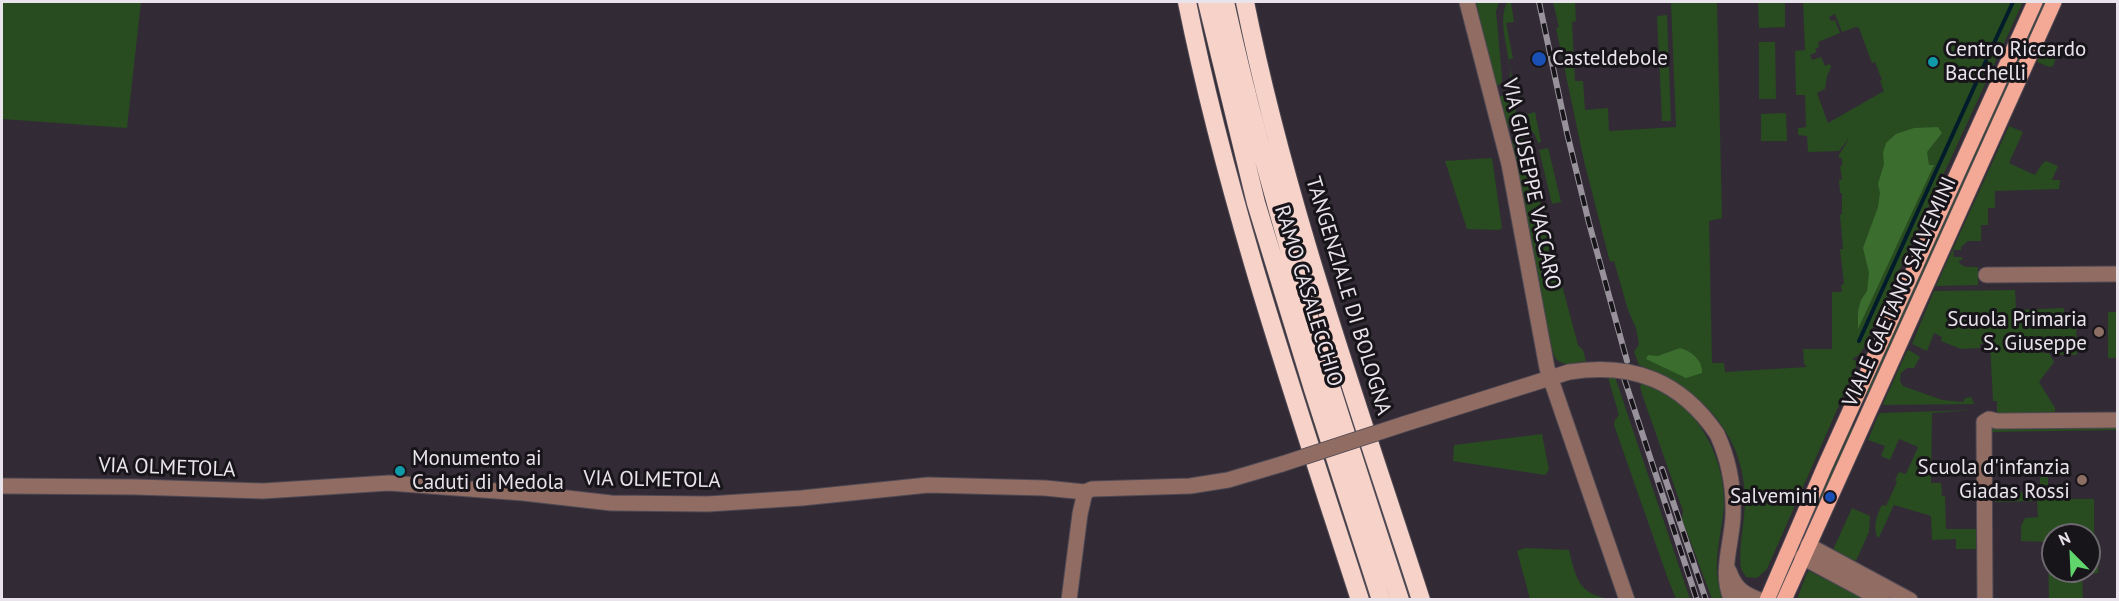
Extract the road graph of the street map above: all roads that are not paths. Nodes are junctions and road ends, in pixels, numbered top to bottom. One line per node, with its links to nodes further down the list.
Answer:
1 (1186, 2): 19 (highway)
2 (1207, 2): 20 (highway, RAMO CASALECCHIO)
3 (1225, 2): 21 (highway, RAMO CASALECCHIO)
4 (1245, 2): 22 (highway, TANGENZIALE DI BOLOGNA)
5 (1467, 2): 10 (street, VIA GIUSEPPE VACCARO)
6 (2035, 2): 11 (main road, VIALE GAETANO SALVEMINI)
7 (2054, 2): 13 (main road, VIALE GAETANO SALVEMINI)
8 (2118, 274): 9 (street)
9 (1986, 276)
10 (1549, 377): 15 (street, VIA OLMETOLA, bridge); 17 (street, VIA OLMETOLA, bridge); 23 (street, VIA GIUSEPPE VACCARO)
11 (1849, 414): 13 (main road); 26 (main road, VIALE GAETANO SALVEMINI)
12 (2118, 420): 30 (street)
13 (1864, 422): 16 (main road, VIALE GAETANO SALVEMINI)
14 (2, 486): 15 (street, VIA OLMETOLA)
15 (1089, 491): 18 (street)
16 (1805, 551): 27 (main road, VIALE GAETANO SALVEMINI); 28 (street); 29 (street)
17 (1728, 566): 24 (street, VIA OLMETOLA); 25 (street)
18 (1069, 600)
19 (1360, 600)
20 (1381, 600)
21 (1400, 600)
22 (1421, 600)
23 (1627, 600)
24 (1732, 600)
25 (1760, 600)
26 (1767, 600)
27 (1784, 600)
28 (1882, 600)
29 (1910, 600)
30 (1984, 600)

